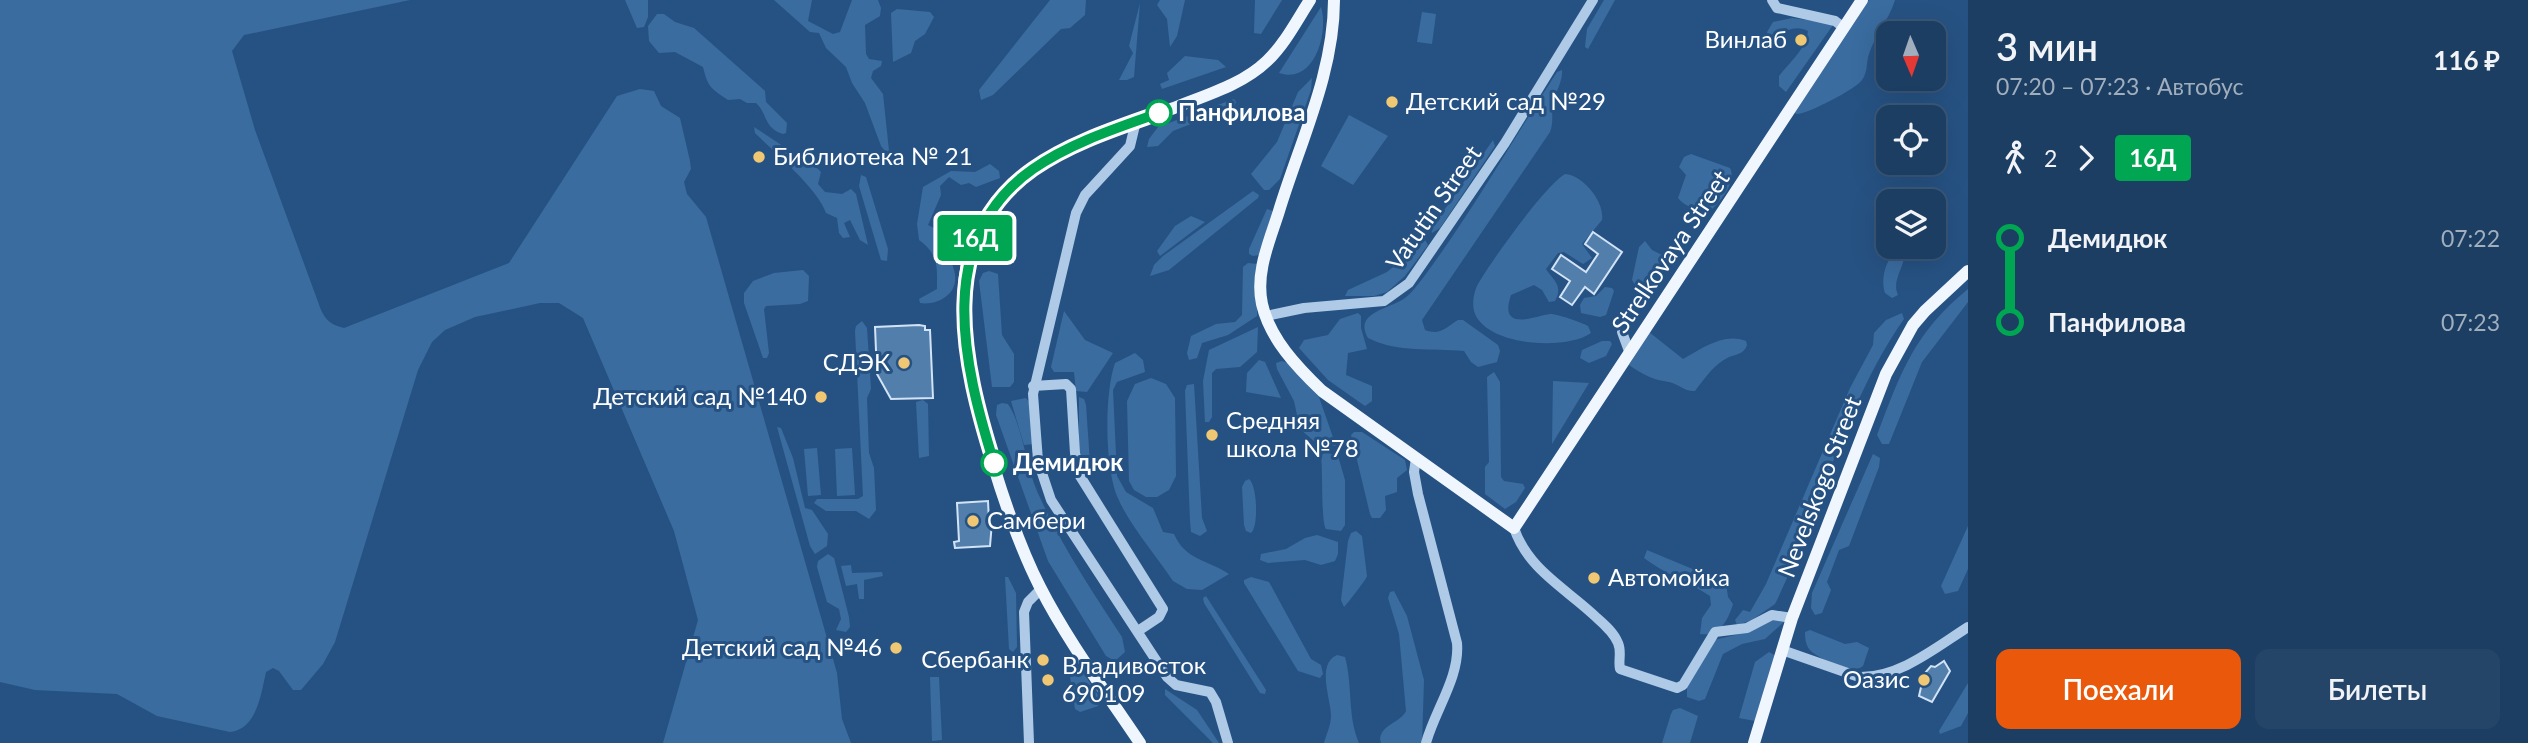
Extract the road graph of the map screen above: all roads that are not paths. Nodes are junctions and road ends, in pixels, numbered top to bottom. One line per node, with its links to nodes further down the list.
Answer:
1 (1310, 0): 7 (main road)
2 (1335, 0): 9 (main road)
3 (1594, 0): 9 (street, Vatutin Street)
4 (1862, 0): 6 (main road, Strelkovaya Street)
5 (1773, 3): 6 (street)
6 (1843, 27): 11 (main road, Strelkovaya Street)
7 (1136, 121): 12 (street); 15 (main road)
8 (1968, 271): 16 (main road, Nevelskogo Street)
9 (1266, 316): 13 (main road)
10 (1622, 332): 11 (street)
11 (1629, 351): 14 (main road, Strelkovaya Street)
12 (1033, 386): 18 (street); 18 (street)
13 (1416, 458): 14 (main road); 23 (street)
14 (1514, 528): 16 (street)
15 (1041, 589): 20 (street); 21 (main road)
16 (1792, 618): 19 (main road, Nevelskogo Street)
17 (1968, 627): 19 (street)
18 (1138, 631): 22 (street)
19 (1782, 650): 24 (main road, Nevelskogo Street)
20 (1030, 743)
21 (1140, 743)
22 (1228, 743)
23 (1426, 743)
24 (1754, 743)

